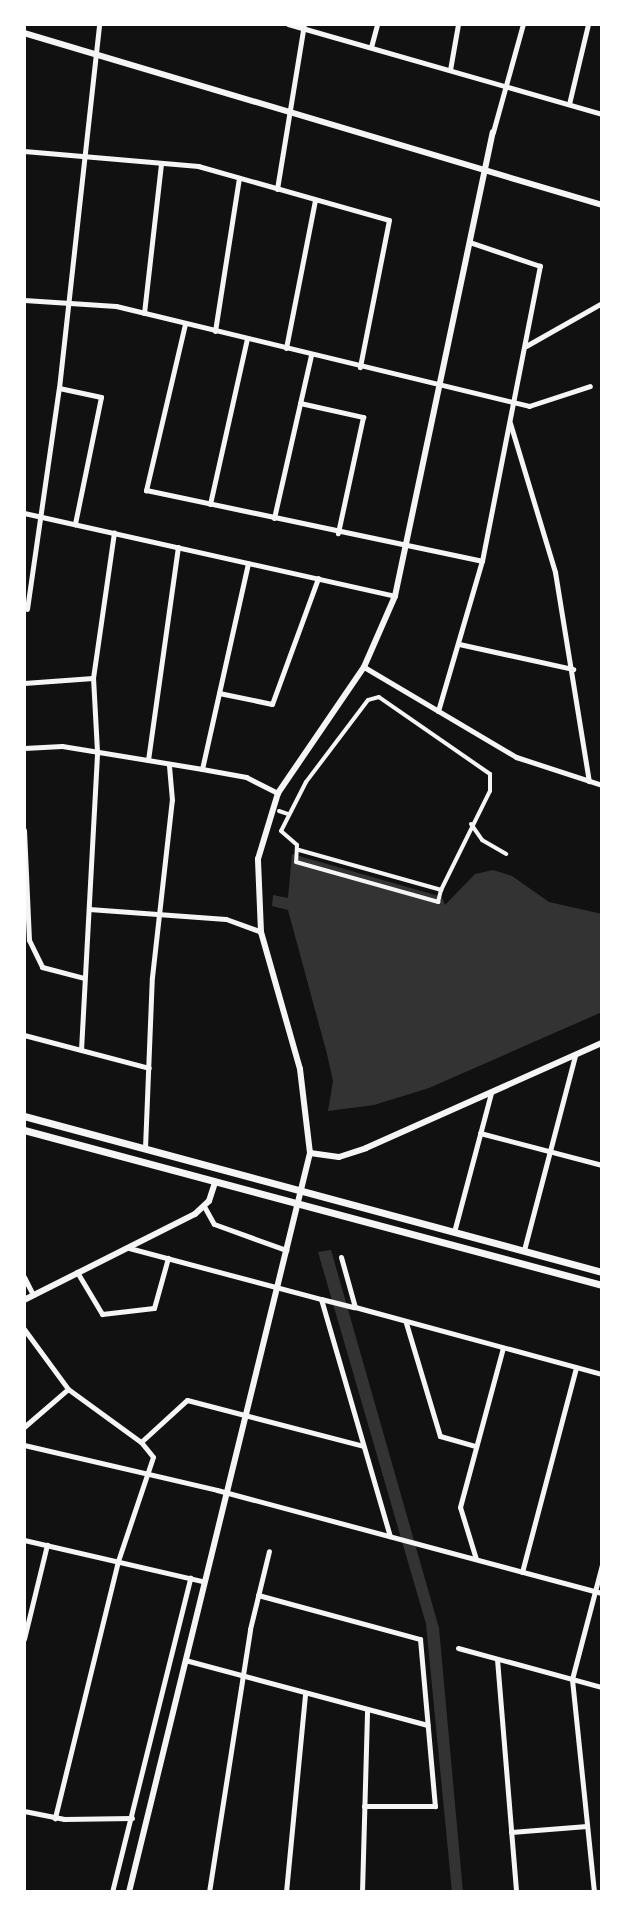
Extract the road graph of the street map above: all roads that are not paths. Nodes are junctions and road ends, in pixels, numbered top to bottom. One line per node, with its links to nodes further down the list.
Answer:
1 (99, 24): 10 (street)
2 (288, 24): 7 (street)
3 (377, 24): 9 (street)
4 (458, 24): 11 (street)
5 (523, 24): 12 (street)
6 (588, 24): 13 (street)
7 (303, 26): 9 (street); 14 (street)
8 (24, 33): 10 (street)
9 (371, 47): 11 (street)
10 (97, 54): 14 (street); 18 (street)
11 (450, 70): 12 (street)
12 (505, 86): 13 (street); 16 (street)
13 (569, 104): 15 (street)
14 (289, 110): 20 (street); 22 (street)
15 (602, 114)
16 (493, 132): 20 (street)
17 (24, 151): 18 (street)
18 (86, 156): 19 (street); 27 (street)
19 (161, 163): 21 (street); 29 (street)
20 (484, 167): 24 (street); 25 (street)
21 (239, 178): 22 (street); 31 (street)
22 (277, 189): 23 (street)
23 (315, 200): 34 (street); 36 (street)
24 (602, 205)
25 (468, 241): 33 (street); 39 (street)
26 (24, 300): 27 (street)
27 (70, 303): 29 (street); 38 (street)
28 (602, 303): 33 (street)
29 (144, 313): 30 (street)
30 (185, 324): 31 (street); 43 (street)
31 (215, 331): 32 (street)
32 (247, 339): 34 (street); 43 (street)
33 (525, 346): 41 (street)
34 (286, 349): 35 (street)
35 (311, 355): 36 (street); 40 (street)
36 (360, 367): 39 (street)
37 (590, 386): 41 (street)
38 (59, 388): 45 (street); 47 (street)
39 (440, 388): 41 (street); 50 (street)
40 (300, 403): 46 (street); 49 (street)
41 (514, 403): 42 (street)
42 (510, 423): 52 (street); 59 (street)
43 (210, 504): 46 (street)
44 (24, 513): 45 (street)
45 (43, 516): 47 (street); 56 (street)
46 (274, 518): 49 (street)
47 (75, 524): 48 (street)
48 (114, 533): 51 (street); 60 (street)
49 (338, 533): 50 (street)
50 (408, 546): 52 (street); 55 (street)
51 (178, 547): 53 (street); 66 (street)
52 (482, 561): 57 (street)
53 (248, 563): 54 (street); 62 (street)
54 (318, 578): 55 (street); 62 (street)
55 (395, 596): 58 (street)
56 (27, 609)
57 (459, 644): 59 (street); 63 (street)
58 (364, 667): 63 (street); 71 (street)
59 (573, 669): 69 (street)
60 (93, 678): 61 (street); 65 (street)
61 (24, 683)
62 (219, 693): 68 (street)
63 (438, 711): 69 (street)
64 (24, 748): 65 (street)
65 (97, 751): 66 (street); 83 (street)
66 (148, 760): 67 (street)
67 (169, 764): 68 (street); 84 (street)
68 (202, 769): 71 (street)
69 (589, 781): 70 (street)
70 (602, 785)
71 (278, 793): 85 (street)
72 (279, 811): 73 (street)
73 (288, 814): 74 (street); 76 (street)
74 (471, 824): 77 (street); 82 (street)
75 (24, 830): 86 (street)
76 (299, 850): 78 (street); 79 (street)
77 (506, 854)
78 (347, 863): 79 (street); 80 (street)
79 (344, 876): 81 (street)
80 (394, 877): 81 (street); 82 (street)
81 (391, 889): 82 (street)
82 (441, 890)
83 (89, 909): 84 (street); 86 (street)
84 (160, 915): 85 (street); 91 (street)
85 (261, 932): 98 (street)
86 (84, 978): 89 (street)
87 (24, 1035): 89 (street)
88 (602, 1043): 90 (street)
89 (81, 1050): 91 (street)
90 (575, 1056): 92 (street); 97 (street)
91 (149, 1068): 96 (street)
92 (491, 1093): 95 (street); 98 (street)
93 (24, 1116): 96 (main road)
94 (24, 1130): 100 (main road)
95 (480, 1133): 97 (street); 104 (street)
96 (145, 1148): 101 (main road)
97 (551, 1151): 99 (street); 107 (street)
98 (310, 1153): 101 (street)
99 (602, 1165)
100 (215, 1182): 102 (main road); 103 (street)
101 (302, 1190): 102 (street); 104 (main road)
102 (299, 1203): 106 (street); 113 (main road)
103 (205, 1208): 105 (street); 106 (street)
104 (454, 1232): 107 (main road)
105 (126, 1247): 109 (street); 110 (street)
106 (286, 1250): 114 (street)
107 (524, 1250): 111 (main road)
108 (341, 1257): 118 (street)
109 (168, 1258): 110 (street); 114 (street)
110 (77, 1272): 115 (street)
111 (602, 1272)
112 (24, 1277): 115 (street)
113 (602, 1285)
114 (277, 1287): 116 (street); 125 (street)
115 (33, 1295): 117 (street)
116 (321, 1299): 118 (street); 129 (street)
117 (24, 1300)
118 (355, 1307): 119 (street)
119 (406, 1322): 121 (street); 130 (street)
120 (24, 1329): 124 (street)
121 (503, 1348): 122 (street); 130 (street)
122 (576, 1367): 123 (street); 140 (street)
123 (602, 1374)
124 (68, 1389): 126 (street); 127 (street)
125 (244, 1414): 127 (street); 129 (street); 132 (street)
126 (24, 1427)
127 (141, 1442): 131 (street)
128 (24, 1445): 131 (street)
129 (364, 1446): 133 (street)
130 (476, 1446): 137 (street)
131 (149, 1473): 132 (street); 138 (street)
132 (223, 1492): 133 (street); 142 (street)
133 (390, 1537): 137 (street)
134 (24, 1540): 135 (street)
135 (47, 1545): 138 (street); 145 (street)
136 (269, 1551): 144 (street)
137 (476, 1560): 140 (street)
138 (118, 1561): 141 (street); 157 (street)
139 (602, 1565): 143 (street)
140 (522, 1572): 143 (street)
141 (190, 1578): 142 (street); 158 (street)
142 (202, 1581): 148 (street)
143 (598, 1592): 150 (street)
144 (258, 1595): 149 (street); 154 (street)
145 (24, 1639)
146 (458, 1648): 147 (street)
147 (497, 1659): 150 (street); 160 (street)
148 (184, 1660): 149 (street); 162 (street)
149 (245, 1675): 152 (street); 163 (street)
150 (572, 1679): 151 (street); 159 (street)
151 (602, 1687)
152 (305, 1693): 153 (street); 164 (street)
153 (367, 1709): 154 (street); 155 (street)
154 (427, 1725): 155 (street)
155 (364, 1806): 165 (street)
156 (24, 1811): 157 (street)
157 (55, 1818): 158 (street)
158 (132, 1818): 161 (street)
159 (587, 1826): 160 (street); 167 (street)
160 (511, 1832): 166 (street)
161 (112, 1892)
162 (129, 1892)
163 (209, 1892)
164 (286, 1892)
165 (362, 1892)
166 (516, 1892)
167 (594, 1892)

